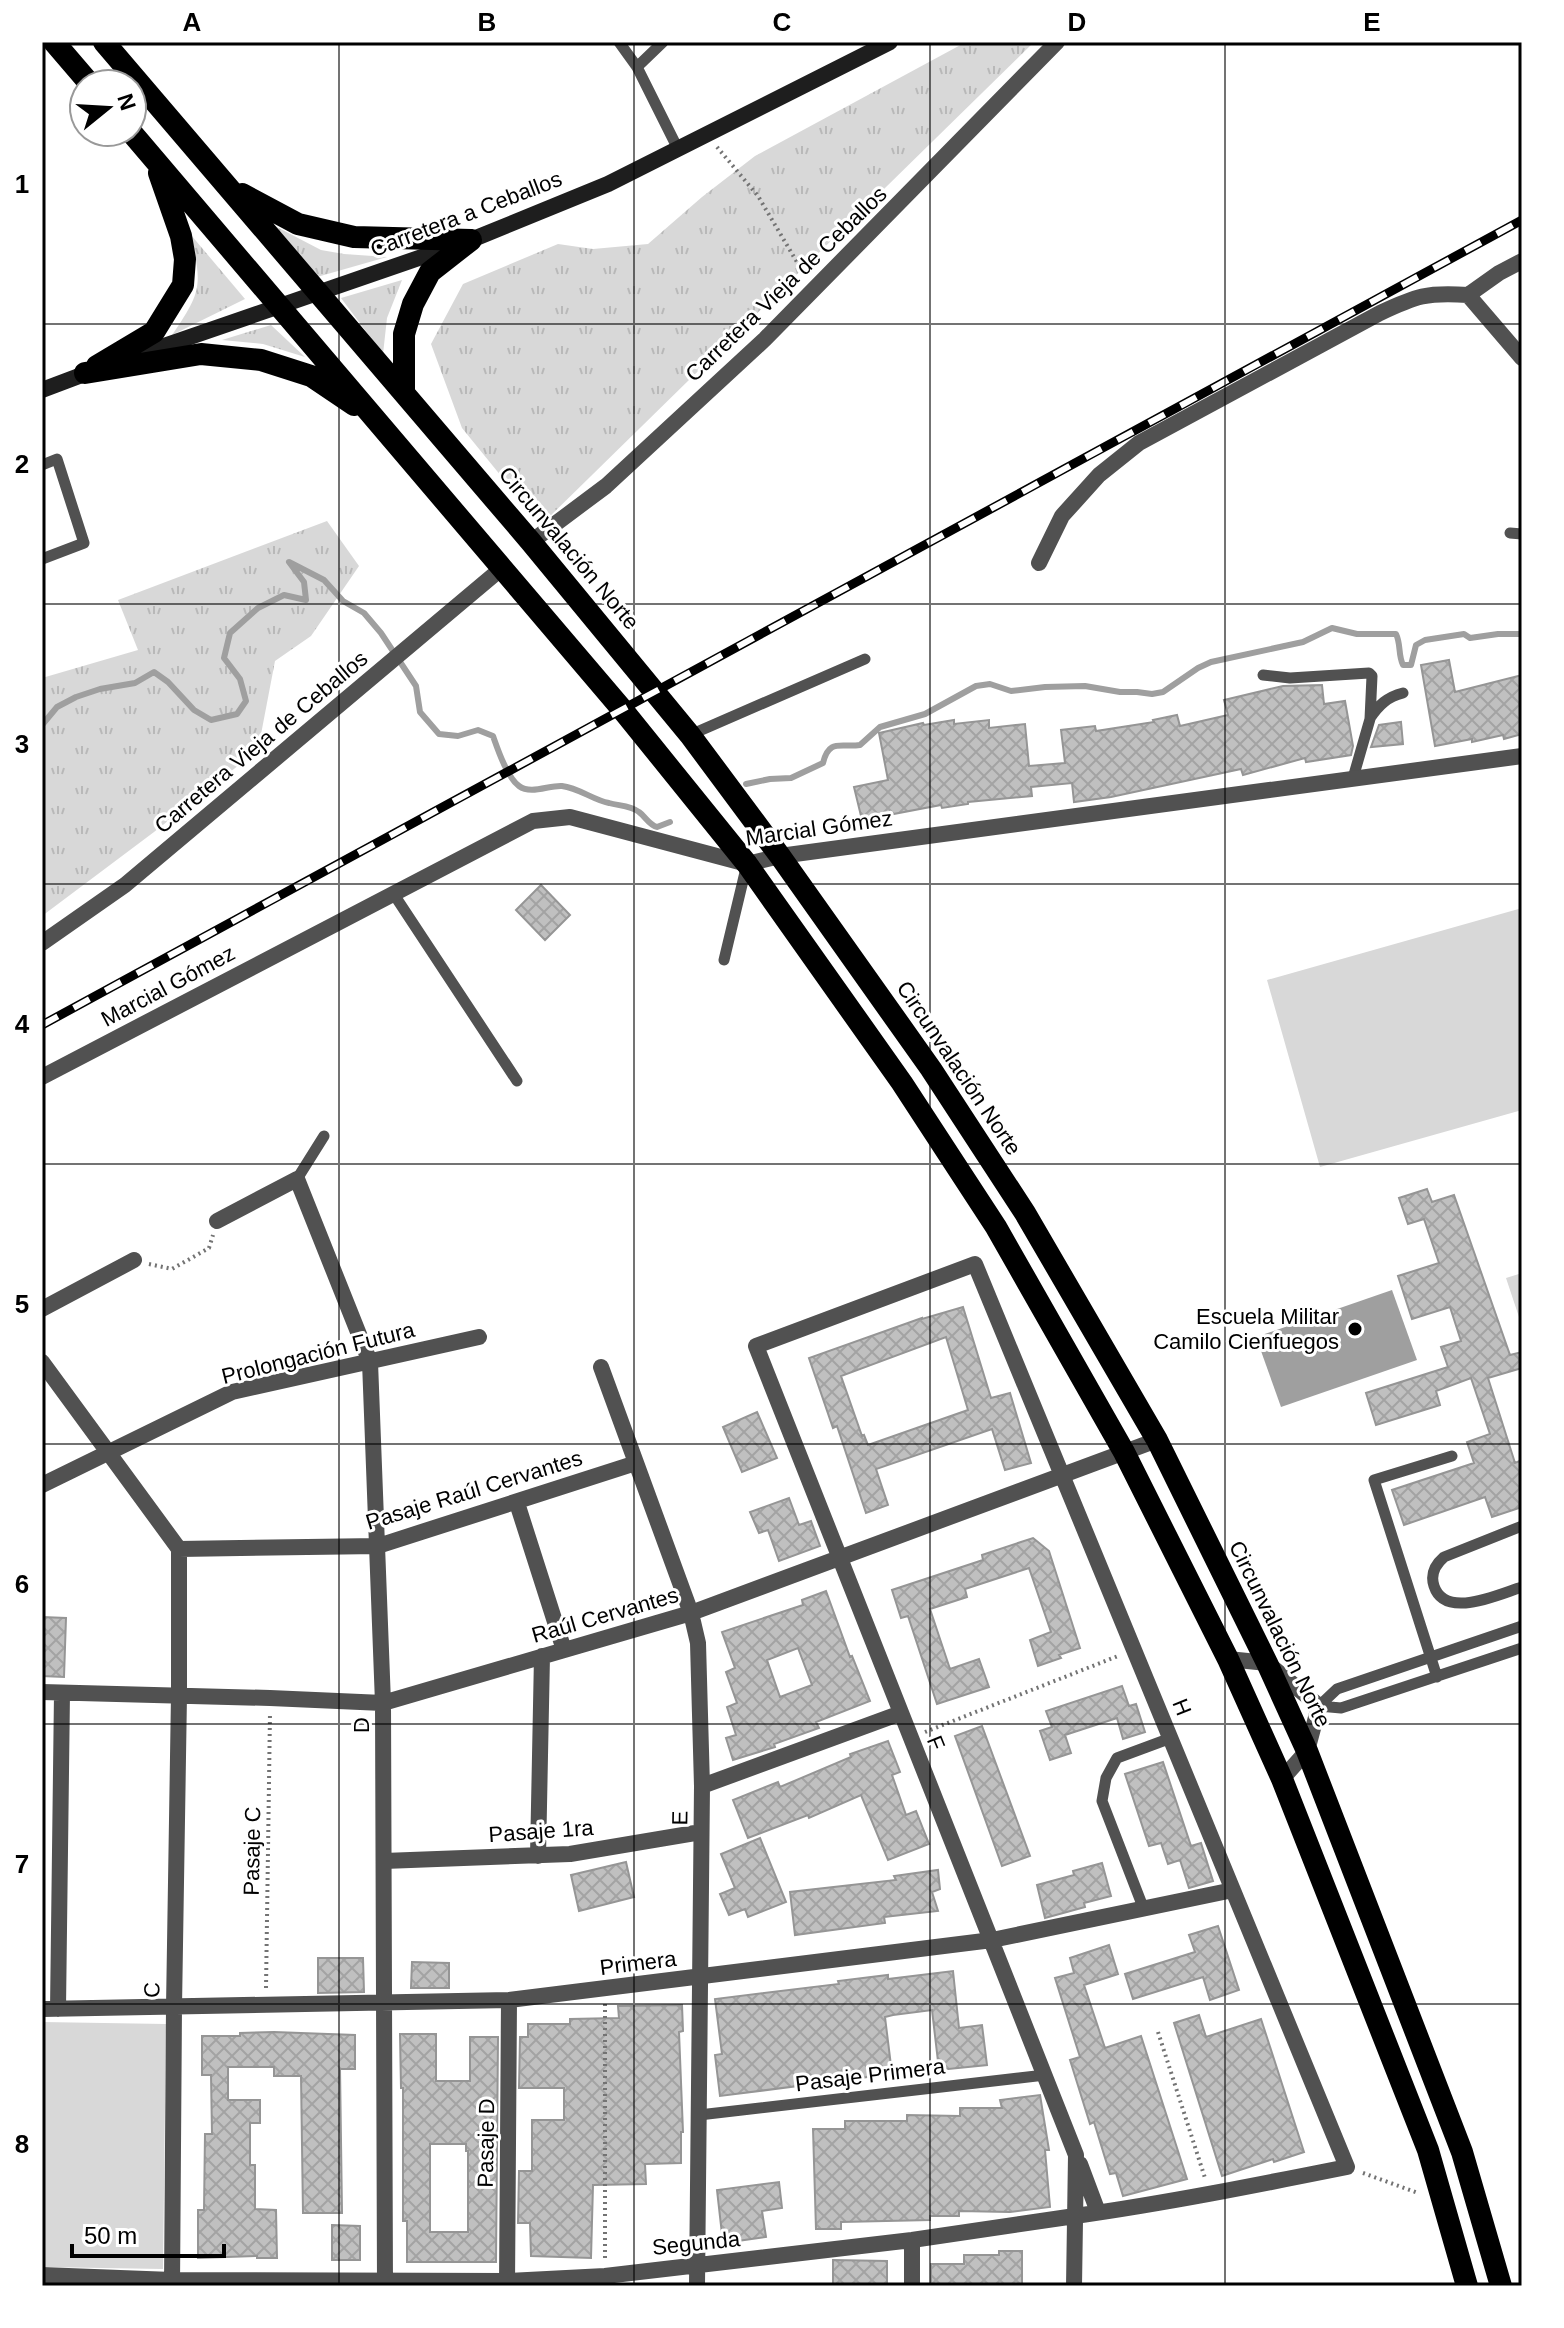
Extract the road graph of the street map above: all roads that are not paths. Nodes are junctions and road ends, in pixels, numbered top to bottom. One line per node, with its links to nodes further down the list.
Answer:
1 (54, 42): 8 (highway)
2 (104, 42): 12 (highway, Circunvalación Norte)
3 (619, 42): 7 (lane)
4 (663, 42): 7 (lane)
5 (1057, 42): 24 (street, Carretera Vieja de Ceballos)
6 (881, 44): 10 (main road, Carretera a Ceballos)
7 (637, 67): 10 (lane)
8 (76, 68)
9 (144, 148): 11 (highway)
10 (678, 149): 13 (main road, Carretera a Ceballos)
11 (155, 161): 17 (highway); 19 (highway)
12 (228, 187): 13 (highway); 15 (highway, Circunvalación Norte)
13 (471, 240): 15 (main road, Carretera a Ceballos); 21 (highway)
14 (1522, 261): 16 (street)
15 (318, 291): 17 (main road, Carretera a Ceballos); 21 (highway, Circunvalación Norte)
16 (1468, 295): 18 (street); 26 (street)
17 (279, 307): 19 (main road, Carretera a Ceballos); 22 (highway)
18 (1522, 358)
19 (85, 373): 20 (main road, Carretera a Ceballos); 22 (highway)
20 (42, 390)
21 (404, 392): 24 (highway, Circunvalación Norte)
22 (375, 418): 27 (highway)
23 (42, 465): 25 (lane)
24 (531, 542): 32 (highway, Circunvalación Norte)
25 (42, 559)
26 (1039, 563)
27 (502, 568): 36 (highway); 38 (street, Carretera Vieja de Ceballos)
28 (865, 659): 32 (lane)
29 (1263, 675): 31 (lane)
30 (1403, 693): 31 (lane)
31 (1370, 719): 34 (lane)
32 (690, 735): 35 (highway, Circunvalación Norte)
33 (1522, 756): 34 (street, Marcial Gómez)
34 (1353, 778): 35 (street, Marcial Gómez)
35 (780, 856): 36 (street, Marcial Gómez); 52 (highway, Circunvalación Norte)
36 (747, 864): 37 (street, Marcial Gómez); 39 (lane); 54 (highway)
37 (393, 893): 40 (street, Marcial Gómez); 41 (lane)
38 (42, 943)
39 (724, 960)
40 (42, 1077)
41 (517, 1081)
42 (324, 1136): 43 (lane)
43 (297, 1179): 44 (street); 50 (street, D)
44 (217, 1221)
45 (134, 1260): 46 (street)
46 (42, 1309)
47 (479, 1337): 50 (street, Prolongación Futura)
48 (756, 1346): 57 (street, H); 63 (street, F)
49 (42, 1362): 53 (street)
50 (370, 1362): 53 (street, Prolongación Futura); 61 (street, D)
51 (601, 1367): 56 (street, E)
52 (1157, 1440): 54 (street, Raúl Cervantes); 72 (highway, Circunvalación Norte)
53 (108, 1452): 58 (street, Prolongación Futura); 62 (street)
54 (1124, 1452): 57 (street, Raúl Cervantes); 71 (highway)
55 (1452, 1456): 70 (lane)
56 (636, 1463): 59 (street, Pasaje Raúl Cervantes); 65 (street, E)
57 (1063, 1474): 63 (street, Raúl Cervantes); 80 (street, H)
58 (42, 1485)
59 (517, 1503): 61 (street, Pasaje Raúl Cervantes); 68 (street)
60 (1522, 1526): 64 (lane)
61 (378, 1546): 62 (street, Pasaje Raúl Cervantes); 77 (street, D)
62 (179, 1549): 76 (street, C)
63 (841, 1559): 65 (street, Raúl Cervantes); 79 (street, F)
64 (1522, 1587)
65 (691, 1613): 68 (street, Raúl Cervantes); 83 (street, E)
66 (1522, 1626): 70 (lane)
67 (1522, 1648): 73 (lane)
68 (564, 1650): 69 (street, Raúl Cervantes)
69 (542, 1656): 77 (street, Raúl Cervantes); 85 (street)
70 (1431, 1657): 73 (lane); 78 (lane)
71 (1228, 1659): 72 (street); 82 (highway)
72 (1267, 1663): 78 (street); 81 (highway, Circunvalación Norte)
73 (1437, 1677): 78 (lane)
74 (42, 1692): 75 (street, Raúl Cervantes)
75 (62, 1693): 76 (street, Raúl Cervantes); 94 (street)
76 (179, 1695): 77 (street, Raúl Cervantes); 93 (street, C)
77 (383, 1703): 86 (street, D)
78 (1319, 1706): 81 (street)
79 (901, 1713): 83 (street); 89 (street, F)
80 (1171, 1738): 87 (street, H); 88 (lane)
81 (1307, 1751): 82 (street); 111 (highway, Circunvalación Norte)
82 (1282, 1779): 110 (highway)
83 (702, 1786): 84 (street, E)
84 (701, 1832): 85 (street, Pasaje 1ra); 90 (street, E)
85 (538, 1856): 86 (street, Pasaje 1ra)
86 (384, 1861): 92 (street, D)
87 (1233, 1890): 88 (street, Primera); 98 (street, H)
88 (1143, 1907): 89 (street, Primera)
89 (992, 1940): 90 (street, Primera); 95 (street, F)
90 (701, 1977): 91 (street, Primera); 96 (street, E)
91 (509, 2000): 92 (street, Primera); 106 (street, Pasaje D)
92 (384, 2003): 93 (street, Primera); 105 (street, D)
93 (174, 2007): 94 (street, Primera); 104 (street, C)
94 (50, 2009)
95 (1045, 2075): 96 (lane, Pasaje Primera); 97 (street, F)
96 (699, 2115): 102 (street, E)
97 (1076, 2155): 99 (street, F); 100 (street, F)
98 (1347, 2167): 99 (street, Segunda)
99 (1098, 2212): 100 (street, Segunda)
100 (1075, 2216): 101 (street, Segunda); 109 (street, F)
101 (912, 2240): 102 (street, Segunda); 108 (street)
102 (697, 2265): 106 (street, Segunda); 107 (street, E)
103 (50, 2279): 104 (street, Segunda)
104 (172, 2283): 105 (street, Segunda)
105 (385, 2283): 106 (street, Segunda)
106 (507, 2283)
107 (697, 2286)
108 (912, 2286)
109 (1074, 2286)
110 (1467, 2286)
111 (1501, 2286)

